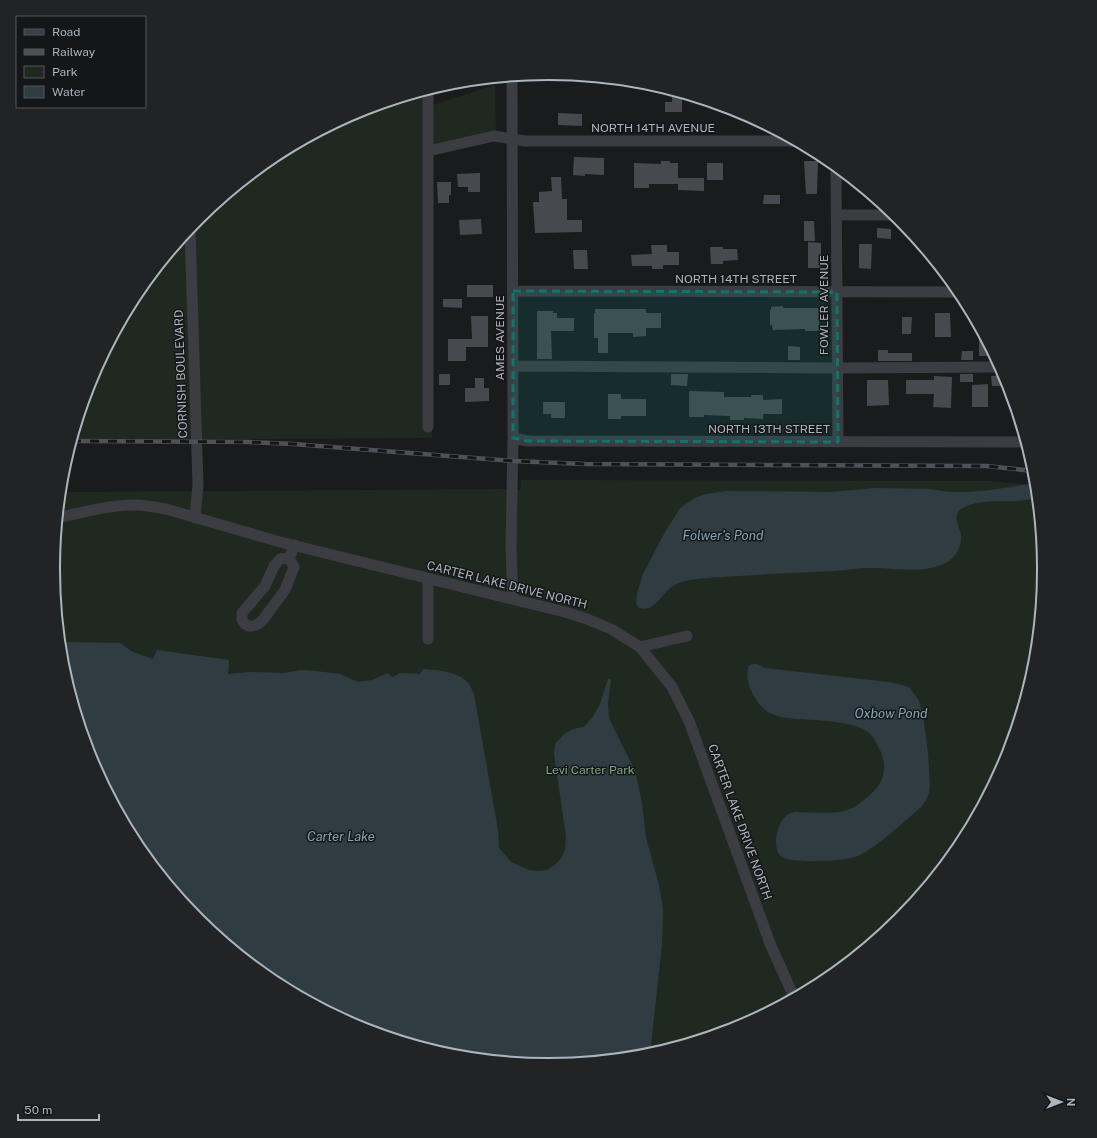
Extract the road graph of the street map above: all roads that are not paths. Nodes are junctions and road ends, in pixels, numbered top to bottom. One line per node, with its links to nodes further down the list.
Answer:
1 (512, 82): 3 (street, AMES AVENUE)
2 (428, 96): 5 (street)
3 (512, 138): 4 (street, NORTH 14TH AVENUE); 5 (street, NORTH 14TH AVENUE); 10 (street, AMES AVENUE)
4 (784, 141)
5 (428, 151): 16 (street)
6 (836, 174): 7 (street, FOWLER AVENUE)
7 (837, 215): 8 (street); 11 (street, FOWLER AVENUE)
8 (885, 215)
9 (190, 237): 21 (street, CORNISH BOULEVARD)
10 (513, 291): 11 (street, NORTH 14TH STREET); 13 (street, AMES AVENUE)
11 (837, 292): 12 (street, NORTH 14TH STREET); 15 (street, FOWLER AVENUE)
12 (951, 292)
13 (513, 366): 15 (street); 17 (street, AMES AVENUE)
14 (993, 367): 15 (street)
15 (838, 368): 18 (street, FOWLER AVENUE)
16 (428, 427)
17 (513, 438): 18 (street, NORTH 13TH STREET); 25 (street, AMES AVENUE)
18 (838, 442): 19 (street, NORTH 13TH STREET)
19 (1020, 442)
20 (63, 517): 21 (street, CARTER LAKE DRIVE NORTH)
21 (195, 518): 22 (street, CARTER LAKE DRIVE NORTH)
22 (295, 545): 23 (street); 24 (street, CARTER LAKE DRIVE NORTH)
23 (289, 558): 23 (street)
24 (428, 579): 25 (street, CARTER LAKE DRIVE NORTH); 27 (street)
25 (513, 599): 28 (street, CARTER LAKE DRIVE NORTH)
26 (687, 636): 28 (street)
27 (428, 639)
28 (640, 647): 29 (street, CARTER LAKE DRIVE NORTH)
29 (792, 993)

